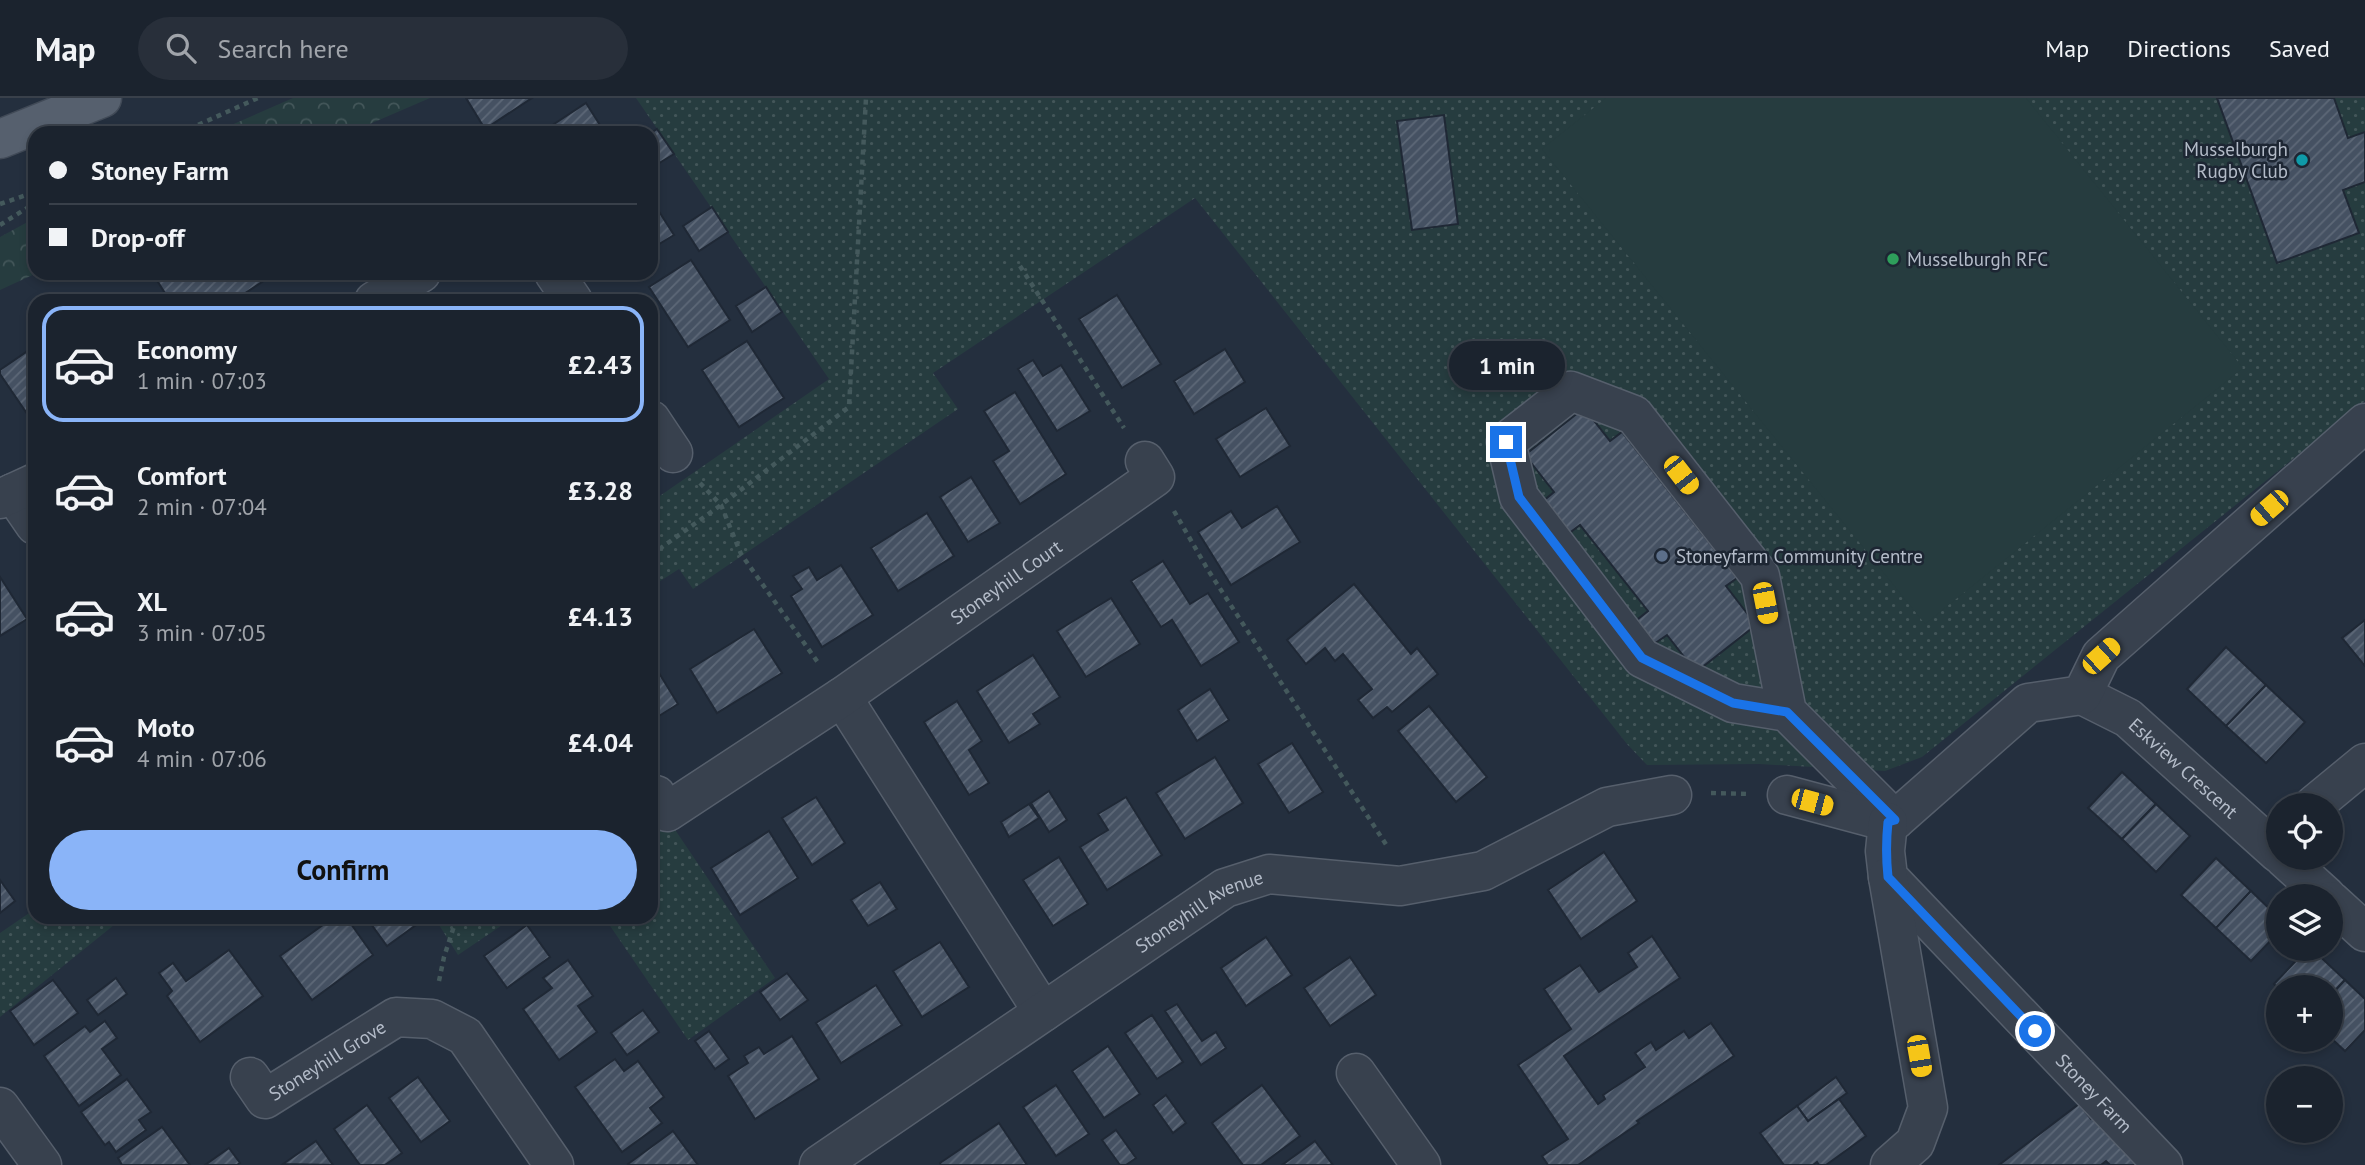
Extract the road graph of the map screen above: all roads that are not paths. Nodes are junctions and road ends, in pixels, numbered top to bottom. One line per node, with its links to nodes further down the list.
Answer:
1 (102, 98): 2 (main road)
2 (32, 126)
3 (28, 128): 4 (main road)
4 (0, 139)
5 (409, 280): 6 (street)
6 (386, 294)
7 (2365, 423): 13 (street)
8 (658, 431): 9 (street)
9 (673, 453)
10 (1150, 469): 14 (street, Stoneyhill Court)
11 (16, 492): 12 (street)
12 (28, 513)
13 (2082, 695): 21 (street); 22 (street, Eskview Crescent)
14 (842, 696): 20 (street, Stoneyhill Court); 28 (street)
15 (1787, 712): 15 (street); 21 (street)
16 (2365, 763): 17 (street)
17 (2329, 793)
18 (1672, 795): 28 (street, Stoneyhill Avenue)
19 (1787, 795): 21 (street)
20 (658, 798)
21 (1892, 821): 24 (street)
22 (2266, 837)
23 (2300, 870): 25 (street, Eskview Crescent)
24 (1888, 877): 36 (street); 37 (street, Stoney Farm)
25 (2314, 884)
26 (2343, 912): 27 (street)
27 (2365, 932)
28 (1043, 1012): 34 (street, Stoneyhill Avenue)
29 (1356, 1073): 35 (street)
30 (250, 1077): 33 (street, Stoneyhill Grove)
31 (0, 1107): 32 (street)
32 (42, 1165)
33 (554, 1165)
34 (820, 1165)
35 (1421, 1165)
36 (1890, 1165)
37 (2163, 1165)

